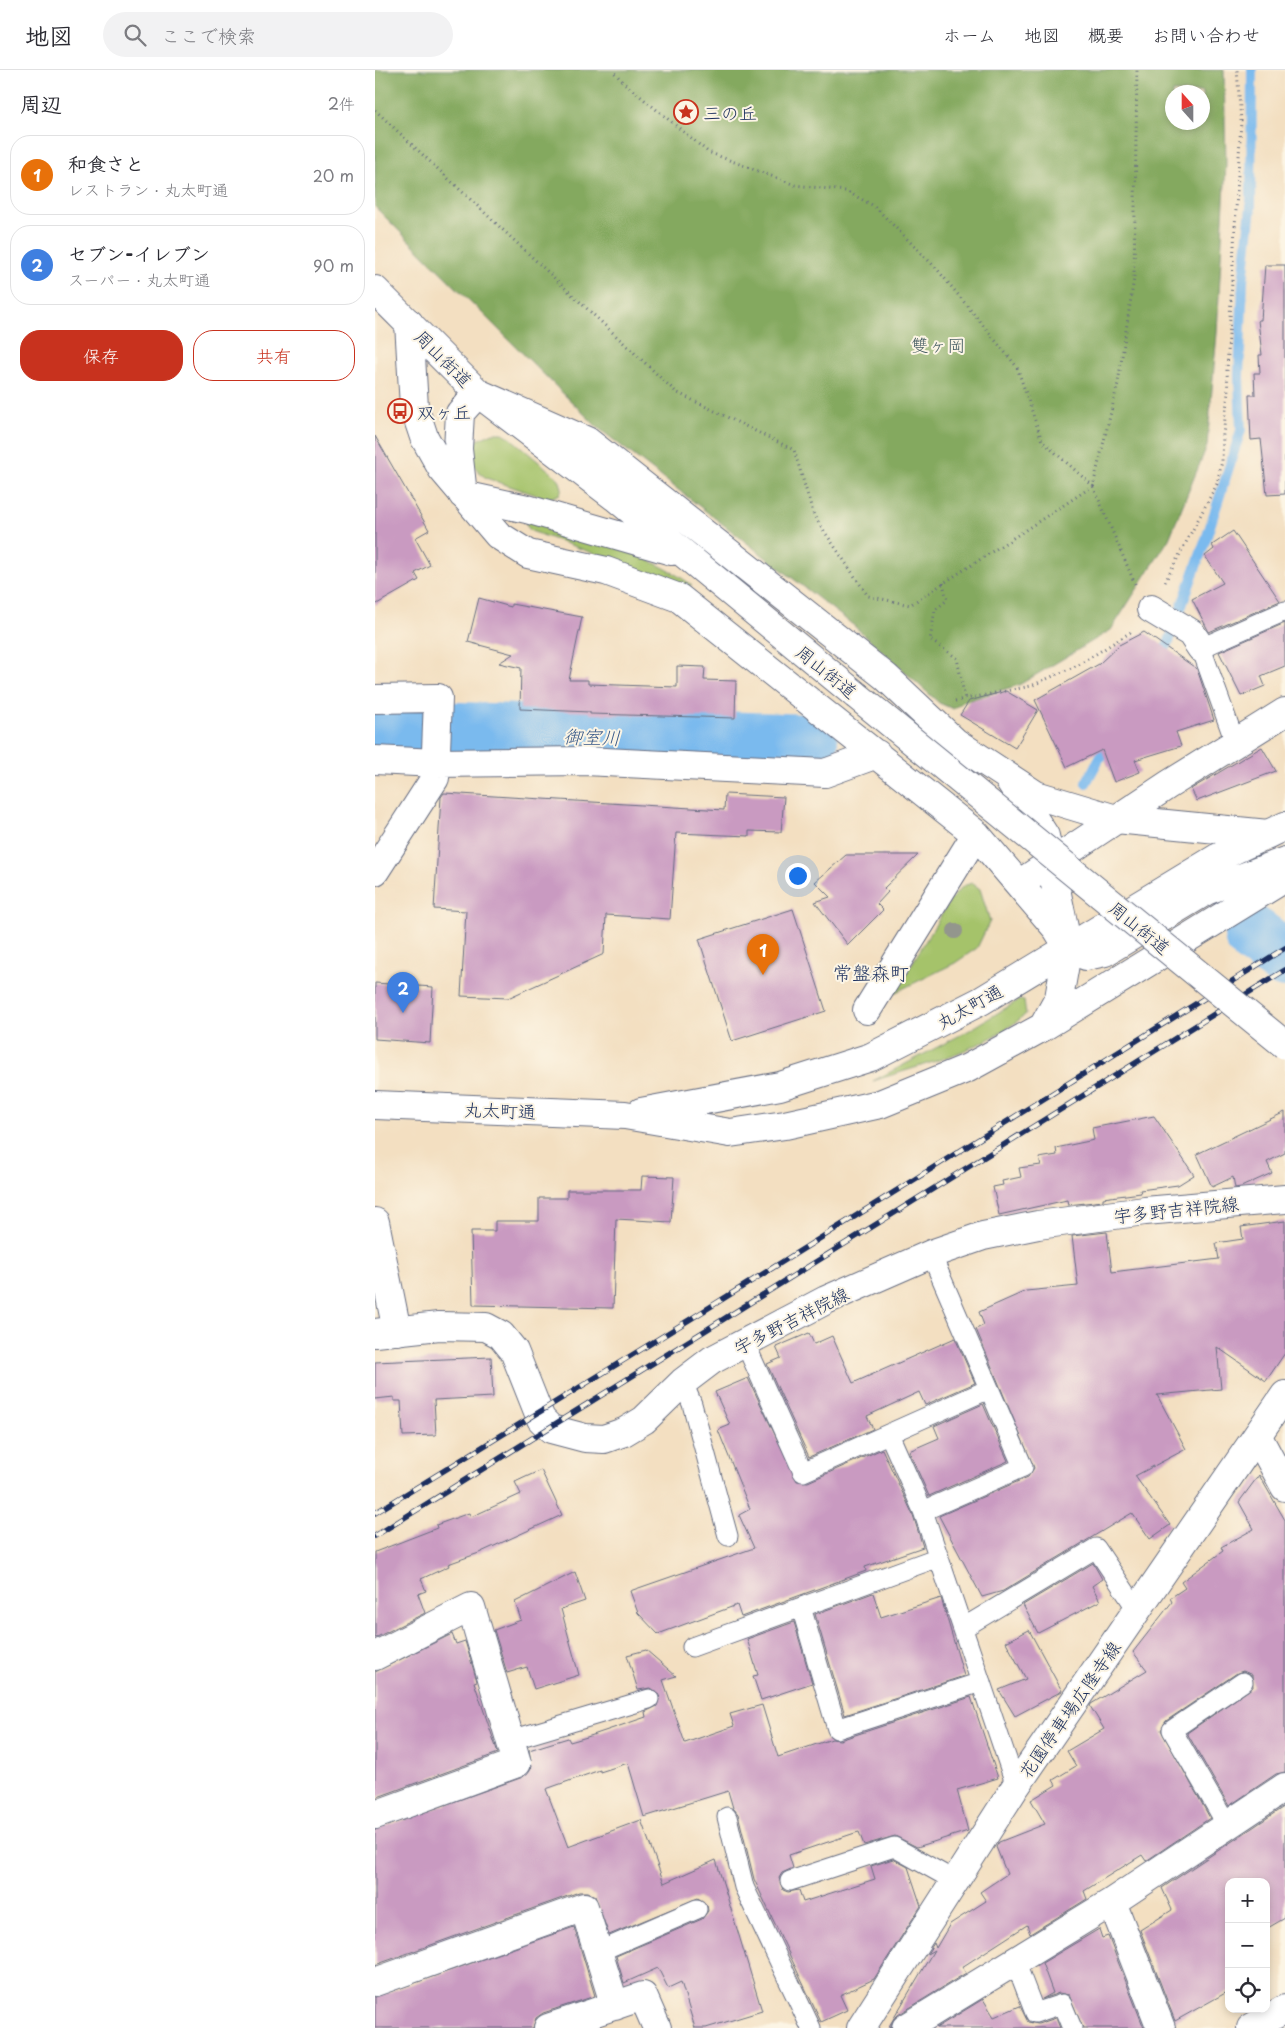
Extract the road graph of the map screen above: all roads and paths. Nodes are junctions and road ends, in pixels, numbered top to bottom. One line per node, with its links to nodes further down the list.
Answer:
1 (612, 70): 10 (path)
2 (1137, 70): 11 (path)
3 (1237, 70): 11 (path)
4 (375, 110): 10 (path)
5 (375, 290): 6 (main road, 周山街道)
6 (409, 324): 7 (main road, 周山街道); 8 (main road)
7 (478, 393): 8 (main road); 9 (main road, 周山街道); 22 (main road)
8 (463, 495): 9 (main road); 19 (main road)
9 (685, 555): 34 (main road, 周山街道, bridge)
10 (943, 583): 15 (path)
11 (1157, 611): 13 (main road); 15 (path)
12 (1285, 611): 13 (lane)
13 (1201, 648): 18 (lane)
14 (375, 699): 20 (main road)
15 (965, 699): 16 (path)
16 (950, 706)
17 (1285, 712): 18 (main road)
18 (1235, 742): 23 (main road)
19 (877, 754): 20 (main road); 25 (main road)
20 (437, 756): 21 (main road); 28 (main road)
21 (375, 760)
22 (1006, 776): 23 (main road); 27 (main road)
23 (1116, 819): 24 (main road); 27 (main road)
24 (1277, 830): 31 (main road, 丸太町通)
25 (976, 834): 30 (main road); 32 (main road)
26 (1285, 861): 31 (main road)
27 (1050, 863): 30 (main road); 31 (main road)
28 (375, 871)
29 (1285, 878): 33 (main road, 丸太町通)
30 (1019, 884): 31 (main road)
31 (1068, 947): 33 (main road); 36 (main road, 丸太町通)
32 (867, 1010)
33 (1043, 1027): 36 (main road, 丸太町通)
34 (1285, 1045)
35 (375, 1105): 36 (main road, 丸太町通)
36 (625, 1115)
37 (1285, 1199): 39 (main road, 宇多野吉祥院線)
38 (375, 1222): 40 (main road)
39 (931, 1254): 41 (main road, 宇多野吉祥院線); 43 (lane)
40 (386, 1332): 42 (main road, 宇多野吉祥院線)
41 (745, 1344): 42 (main road, 宇多野吉祥院線); 45 (lane)
42 (683, 1382): 49 (lane)
43 (989, 1389): 45 (lane); 48 (lane)
44 (1285, 1395): 46 (main road, 花園停車場広隆寺線)
45 (889, 1434): 48 (lane)
46 (1258, 1437): 47 (main road); 52 (main road, 花園停車場広隆寺線)
47 (1285, 1487)
48 (923, 1511): 50 (lane)
49 (727, 1536)
50 (939, 1557): 51 (lane); 53 (lane)
51 (801, 1607): 54 (lane); 56 (lane)
52 (1138, 1611): 53 (lane); 60 (main road, 花園停車場広隆寺線)
53 (963, 1628): 56 (lane)
54 (692, 1647)
55 (375, 1656): 59 (main road)
56 (981, 1682): 60 (lane)
57 (1243, 1682): 64 (lane)
58 (649, 1699): 59 (lane)
59 (511, 1740): 62 (main road)
60 (1016, 1786): 66 (main road, 花園停車場広隆寺線)
61 (1285, 1787): 64 (main road)
62 (375, 1815)
63 (727, 1817): 76 (lane)
64 (1227, 1826): 67 (main road)
65 (790, 1881): 66 (lane)
66 (955, 1881): 77 (main road, 花園停車場広隆寺線)
67 (1112, 1902): 70 (main road); 80 (main road)
68 (697, 1909): 69 (lane)
69 (598, 1952): 71 (main road); 72 (main road)
70 (1015, 1961): 78 (main road); 79 (lane)
71 (375, 1982)
72 (615, 2006): 74 (main road); 75 (main road)
73 (1285, 2009): 81 (main road)
74 (548, 2028)
75 (657, 2028)
76 (811, 2028)
77 (861, 2028)
78 (906, 2028)
79 (1072, 2028)
80 (1161, 2028)
81 (1251, 2028)

